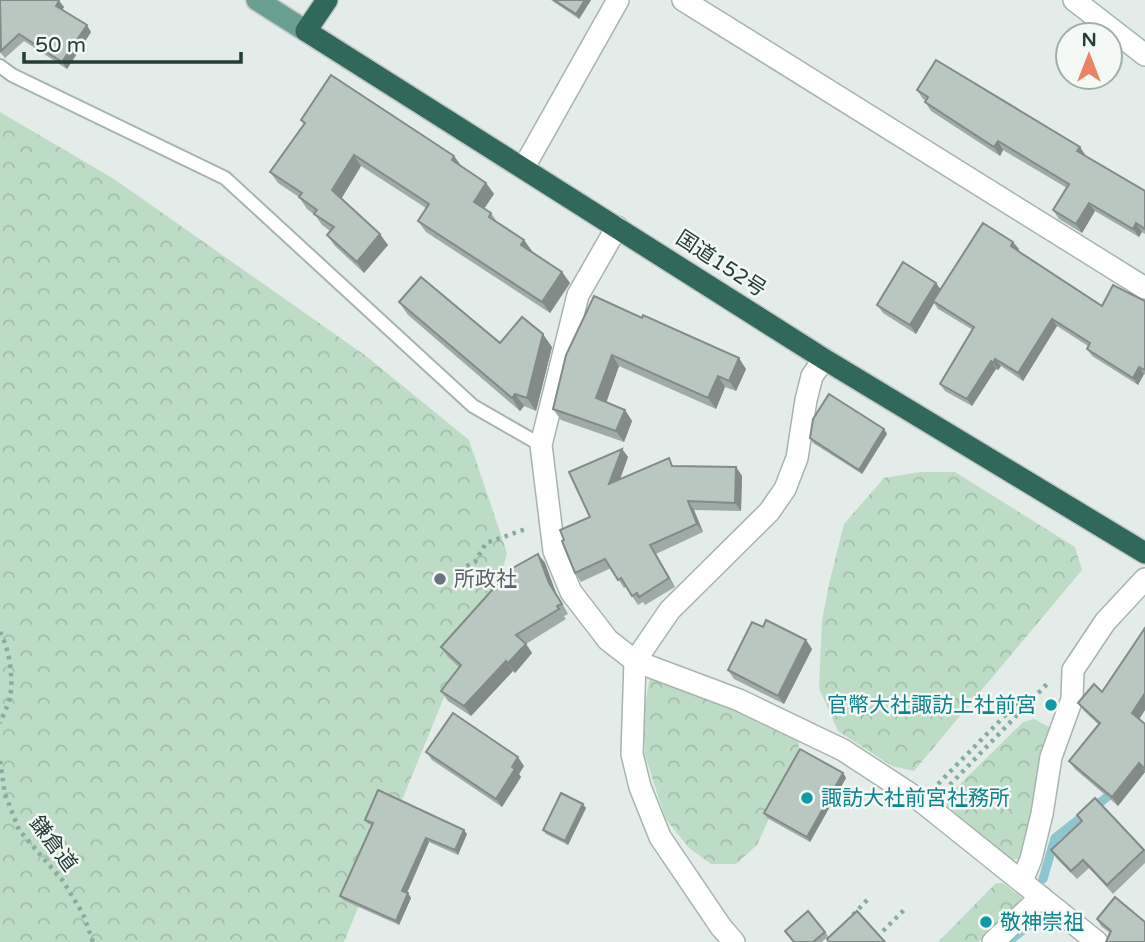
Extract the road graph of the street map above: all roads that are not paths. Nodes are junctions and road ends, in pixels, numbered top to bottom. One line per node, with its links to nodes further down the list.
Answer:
1 (257, 0): 6 (main road)
2 (327, 0): 6 (highway)
3 (618, 0): 9 (street)
4 (683, 0): 11 (street)
5 (1074, 0): 7 (street)
6 (306, 31): 9 (highway, 国道152号)
7 (1145, 55)
8 (0, 66): 13 (lane)
9 (524, 167): 10 (highway, 国道152号)
10 (617, 227): 12 (highway, 国道152号); 13 (street)
11 (1145, 288)
12 (824, 359): 14 (highway, 国道152号); 16 (street)
13 (541, 445): 16 (street)
14 (1145, 553)
15 (1145, 579): 17 (street)
16 (635, 661): 17 (street); 19 (street)
17 (1022, 881): 18 (street)
18 (1041, 897): 20 (street); 21 (street)
19 (734, 942)
20 (993, 942)
21 (1097, 942)

